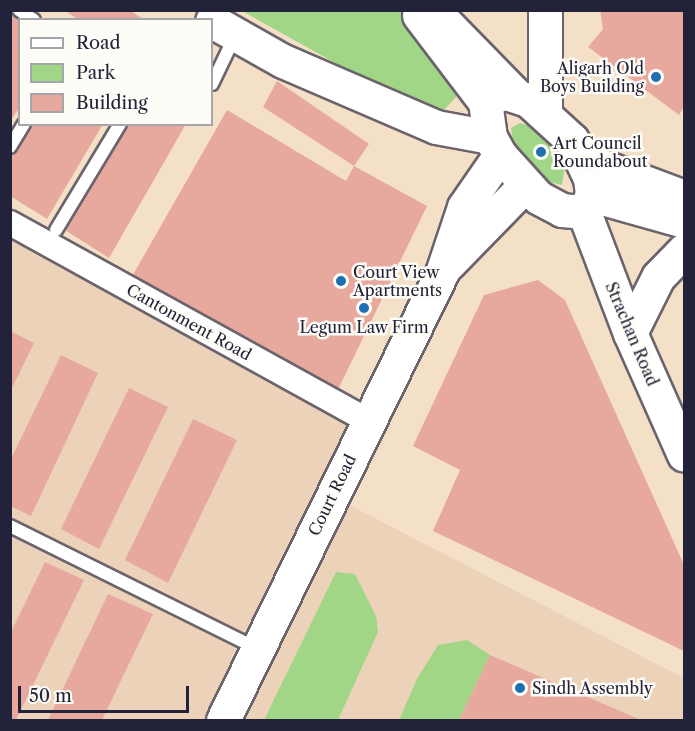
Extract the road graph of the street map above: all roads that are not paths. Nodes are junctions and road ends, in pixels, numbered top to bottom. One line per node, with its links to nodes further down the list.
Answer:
1 (193, 10): 5 (main road)
2 (415, 10): 8 (main road)
3 (433, 10): 8 (main road)
4 (545, 10): 9 (main road)
5 (207, 18)
6 (219, 25): 7 (lane); 12 (main road)
7 (213, 76)
8 (500, 98): 9 (main road); 12 (main road)
9 (545, 111): 14 (main road)
10 (23, 126): 13 (lane)
11 (119, 126): 20 (lane)
12 (495, 146): 15 (main road); 22 (main road, Court Road)
13 (10, 147)
14 (583, 159): 16 (main road); 17 (main road)
15 (524, 186): 17 (main road); 22 (main road, Court Road)
16 (684, 196)
17 (588, 203): 18 (main road); 23 (main road, Strachan Road)
18 (684, 221)
19 (10, 223): 24 (street, Cantonment Road)
20 (56, 230)
21 (684, 250): 23 (main road)
22 (443, 270): 24 (main road, Court Road)
23 (630, 333): 25 (main road, Strachan Road)
24 (369, 421): 27 (main road, Court Road)
25 (684, 455)
26 (10, 526): 27 (lane)
27 (258, 648): 28 (main road, Court Road)
28 (223, 720)

